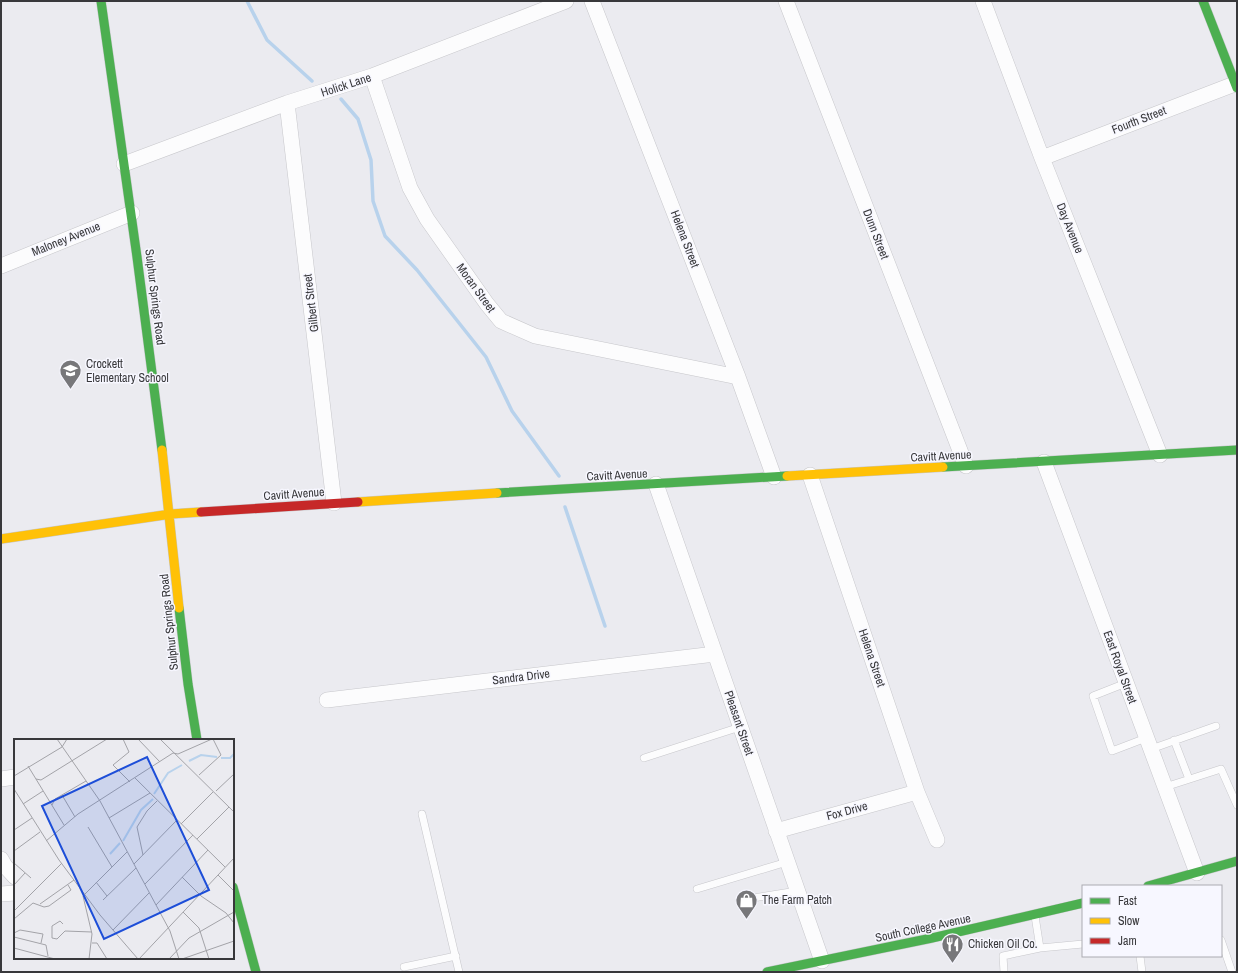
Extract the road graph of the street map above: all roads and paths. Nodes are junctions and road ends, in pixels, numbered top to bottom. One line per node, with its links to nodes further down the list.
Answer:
1 (101, 1): 11 (street, Sulphur Springs Road)
2 (566, 1): 7 (street, Holick Lane)
3 (592, 1): 14 (street, Helena Street)
4 (786, 1): 18 (street, Dunn Street)
5 (982, 1): 10 (street, Day Avenue)
6 (1203, 1): 8 (street)
7 (372, 76): 9 (street, Holick Lane); 14 (street, Moran Street)
8 (1236, 85): 10 (street, Fourth Street)
9 (287, 103): 11 (street, Holick Lane); 22 (street, Gilbert Street)
10 (1042, 158): 16 (street, Day Avenue)
11 (124, 164): 12 (street, Sulphur Springs Road)
12 (132, 212): 13 (street, Maloney Avenue); 23 (street, Sulphur Springs Road)
13 (1, 266)
14 (738, 377): 20 (street, Helena Street)
15 (1237, 450): 16 (street, Cavitt Avenue)
16 (1160, 455): 17 (street, Cavitt Avenue)
17 (1044, 462): 18 (street, Cavitt Avenue); 26 (street, East Royal Street)
18 (966, 466): 19 (street, Cavitt Avenue)
19 (810, 475): 20 (street, Cavitt Avenue); 38 (street, Helena Street)
20 (774, 477): 21 (street, Cavitt Avenue)
21 (656, 484): 22 (street, Cavitt Avenue); 25 (street, Pleasant Street)
22 (334, 503): 23 (street, Cavitt Avenue)
23 (171, 514): 24 (street, Cavitt Avenue); 30 (street, Sulphur Springs Road)
24 (1, 539)
25 (715, 654): 27 (street, Sandra Drive); 29 (street, Pleasant Street)
26 (1126, 683): 32 (street, East Royal Street); 32 (lane)
27 (327, 700)
28 (1216, 726): 31 (lane)
29 (740, 727): 33 (lane); 41 (street, Pleasant Street)
30 (196, 739)
31 (1174, 740): 32 (lane); 36 (lane)
32 (1149, 744): 37 (street, East Royal Street)
33 (644, 758)
34 (14, 777): 35 (street)
35 (1, 779)
36 (1189, 779): 37 (lane); 39 (lane)
37 (1165, 787): 47 (street, East Royal Street)
38 (917, 792): 41 (street, Fox Drive); 42 (street, Helena Street)
39 (1237, 805)
40 (422, 814): 60 (lane)
41 (776, 831): 45 (street, Pleasant Street)
42 (937, 840)
43 (1, 859): 46 (street)
44 (1237, 861): 47 (street)
45 (787, 862): 49 (lane); 51 (street, Pleasant Street)
46 (14, 876)
47 (1198, 876): 48 (street)
48 (1153, 885)
49 (697, 889)
50 (234, 891): 64 (street)
51 (798, 891): 54 (lane); 63 (street, Pleasant Street)
52 (14, 893): 53 (street)
53 (1, 894)
54 (747, 899)
55 (1082, 903): 56 (street, South College Avenue)
56 (1035, 915): 59 (lane); 63 (street, South College Avenue)
57 (1222, 943): 69 (lane)
58 (1082, 944): 59 (lane)
59 (1040, 948): 67 (lane)
60 (456, 956): 62 (lane); 65 (lane)
61 (1140, 957): 68 (lane)
62 (404, 967)
63 (824, 967): 66 (street, South College Avenue)
64 (256, 972)
65 (459, 972)
66 (767, 972)
67 (1004, 972)
68 (1142, 972)
69 (1232, 972)

